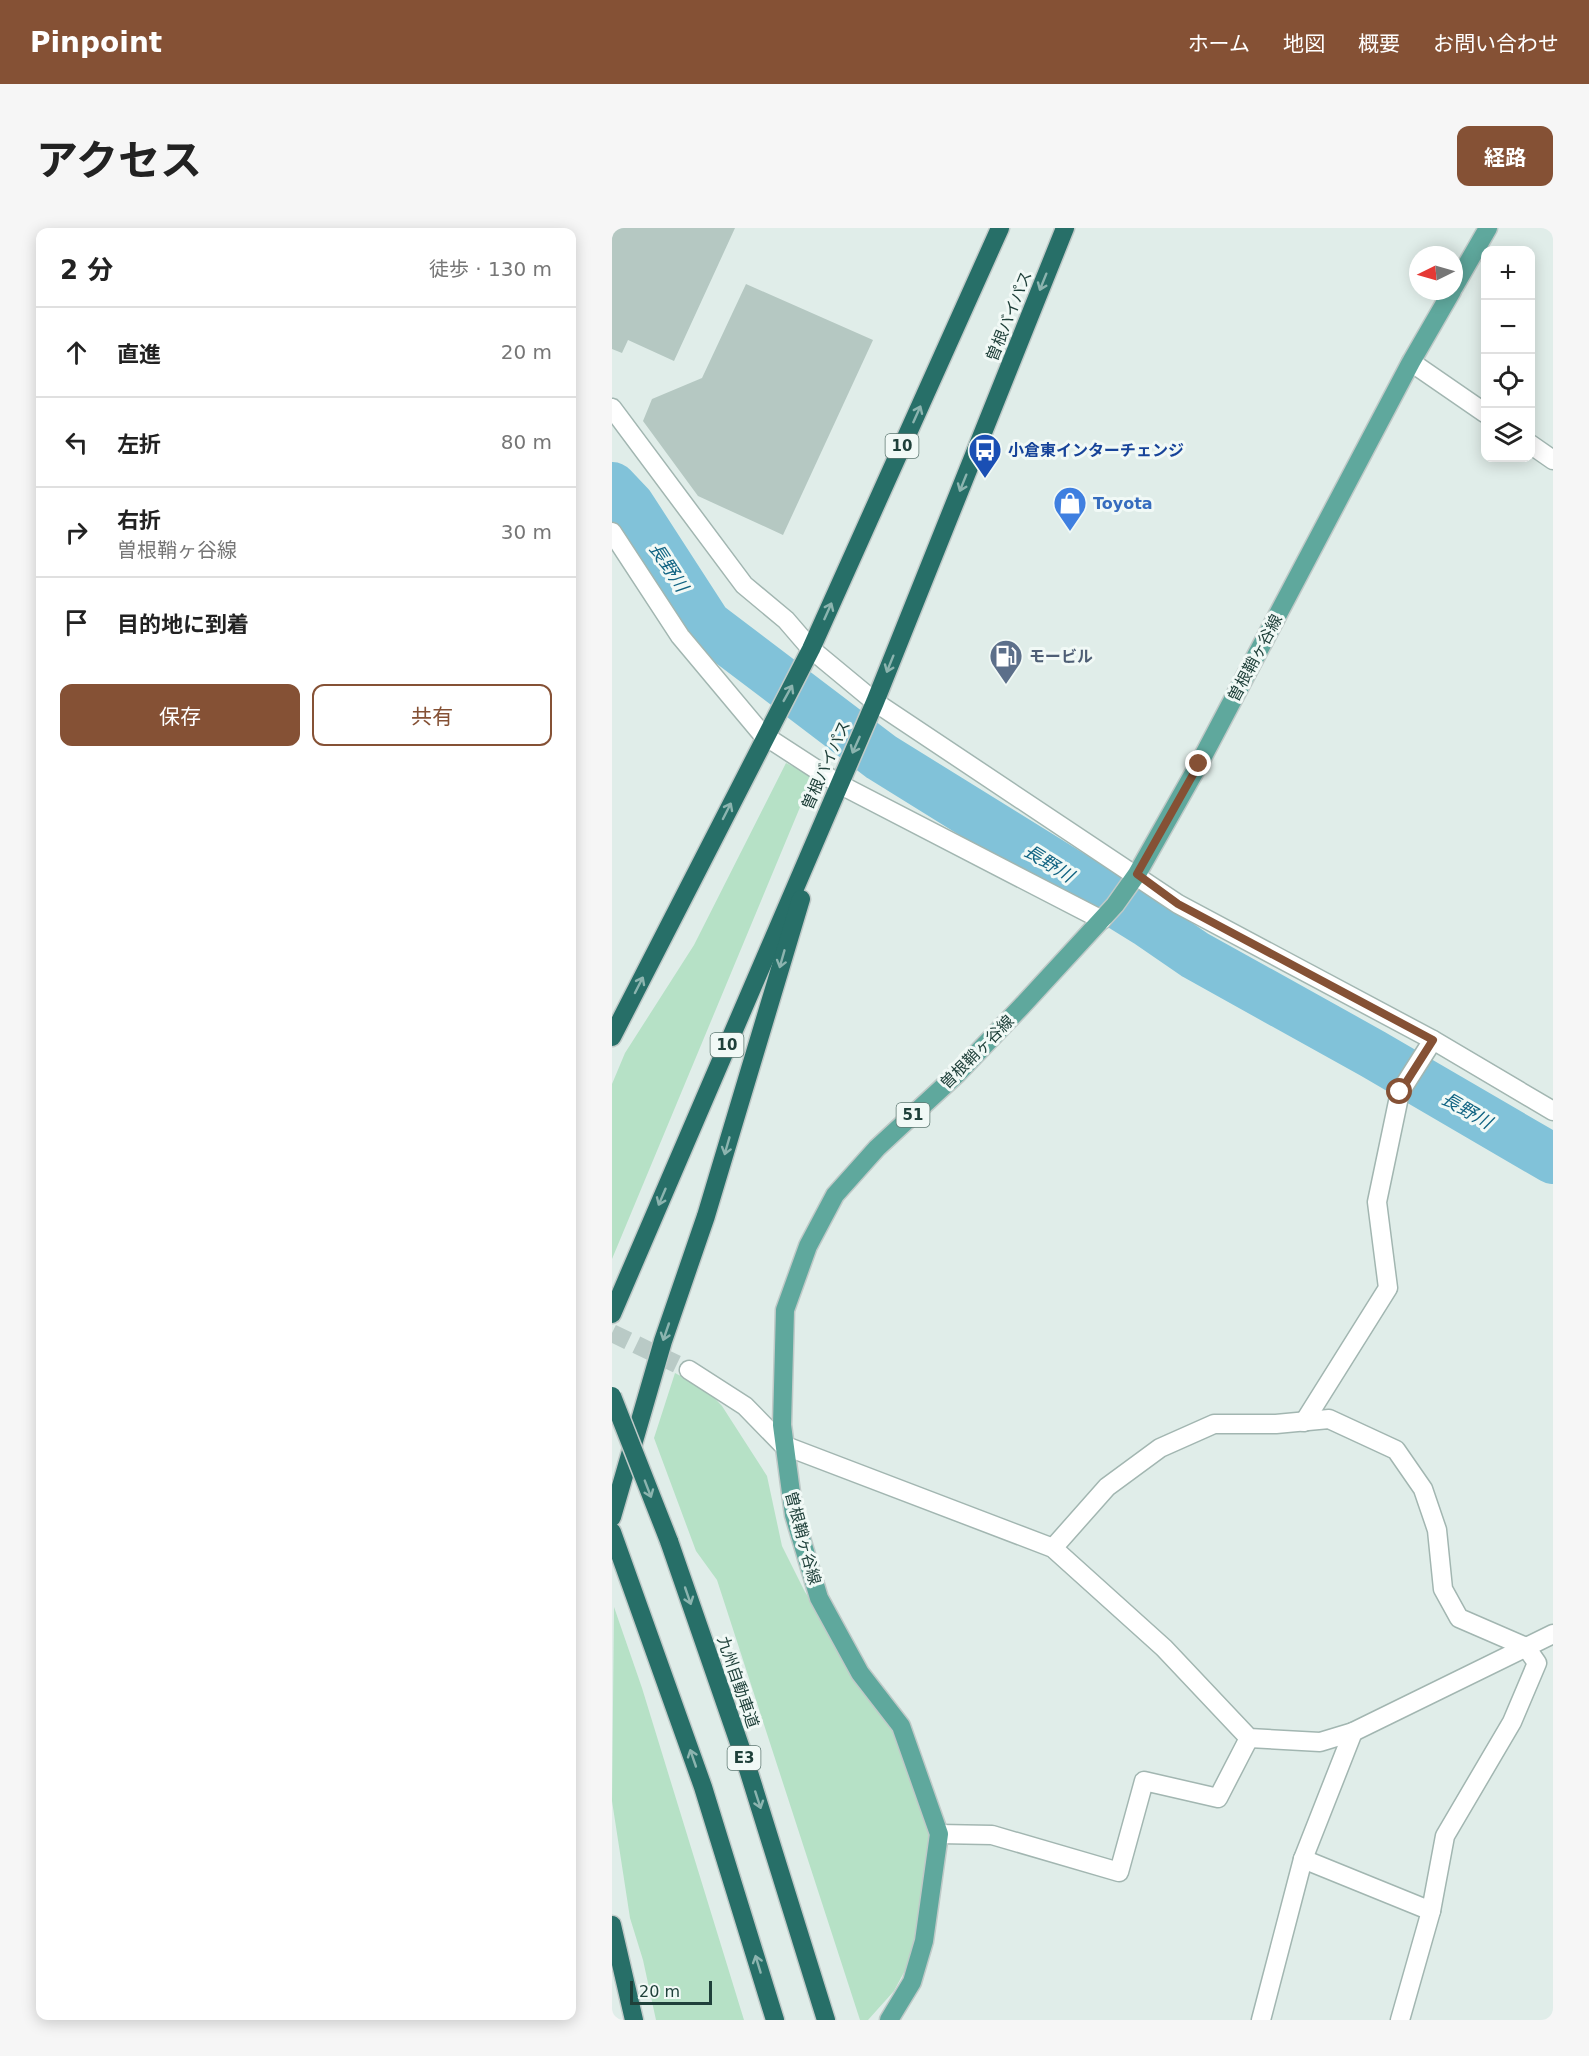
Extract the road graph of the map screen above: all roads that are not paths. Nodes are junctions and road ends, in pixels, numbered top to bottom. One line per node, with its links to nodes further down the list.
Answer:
1 (1000, 228): 12 (highway, 10, one-way to 1)
2 (1065, 228): 13 (highway, 曽根バイパス / 10, one-way to 13)
3 (1488, 228): 4 (main road, 曽根鞘ヶ谷線 / 51)
4 (1463, 272)
5 (1447, 300): 6 (main road, 曽根鞘ヶ谷線 / 51)
6 (1411, 362): 8 (street); 16 (main road, 曽根鞘ヶ谷線 / 51)
7 (612, 408): 12 (street)
8 (1481, 410)
9 (1535, 447): 10 (street)
10 (1553, 460)
11 (612, 532): 14 (street)
12 (807, 657): 13 (street); 14 (highway, 10, one-way to 12)
13 (872, 708): 15 (highway, 曽根バイパス / 10, one-way to 15); 16 (street)
14 (768, 729): 15 (street); 18 (highway, 10, one-way to 14)
15 (840, 780): 17 (street); 22 (highway, 曽根バイパス / 10, one-way to 22); 27 (highway, one-way to 27)
16 (1137, 874): 17 (main road, 曽根鞘ヶ谷線 / 51); 20 (street)
17 (1102, 920): 26 (main road, 曽根鞘ヶ谷線 / 51)
18 (618, 1015): 19 (highway, 10)
19 (612, 1039)
20 (1433, 1040): 21 (street); 25 (street)
21 (1553, 1112)
22 (612, 1314)
23 (688, 1370): 26 (street)
24 (612, 1396): 41 (highway, 九州自動車道 / E3, one-way to 41, bridge)
25 (1304, 1422): 29 (street); 31 (street)
26 (783, 1444): 29 (street); 34 (main road, 曽根鞘ヶ谷線 / 51)
27 (612, 1516)
28 (612, 1532): 40 (highway, one-way to 28)
29 (1053, 1548): 33 (street)
30 (1553, 1634): 31 (street)
31 (1526, 1647): 32 (street); 36 (street)
32 (1353, 1732): 33 (street); 35 (street)
33 (1249, 1738): 34 (street)
34 (939, 1833): 38 (main road, 曽根鞘ヶ谷線 / 51)
35 (1303, 1859): 36 (street); 42 (street)
36 (1431, 1911): 43 (street)
37 (612, 1925): 39 (highway)
38 (896, 2016)
39 (634, 2020)
40 (775, 2020)
41 (828, 2020)
42 (1262, 2020)
43 (1400, 2020)

